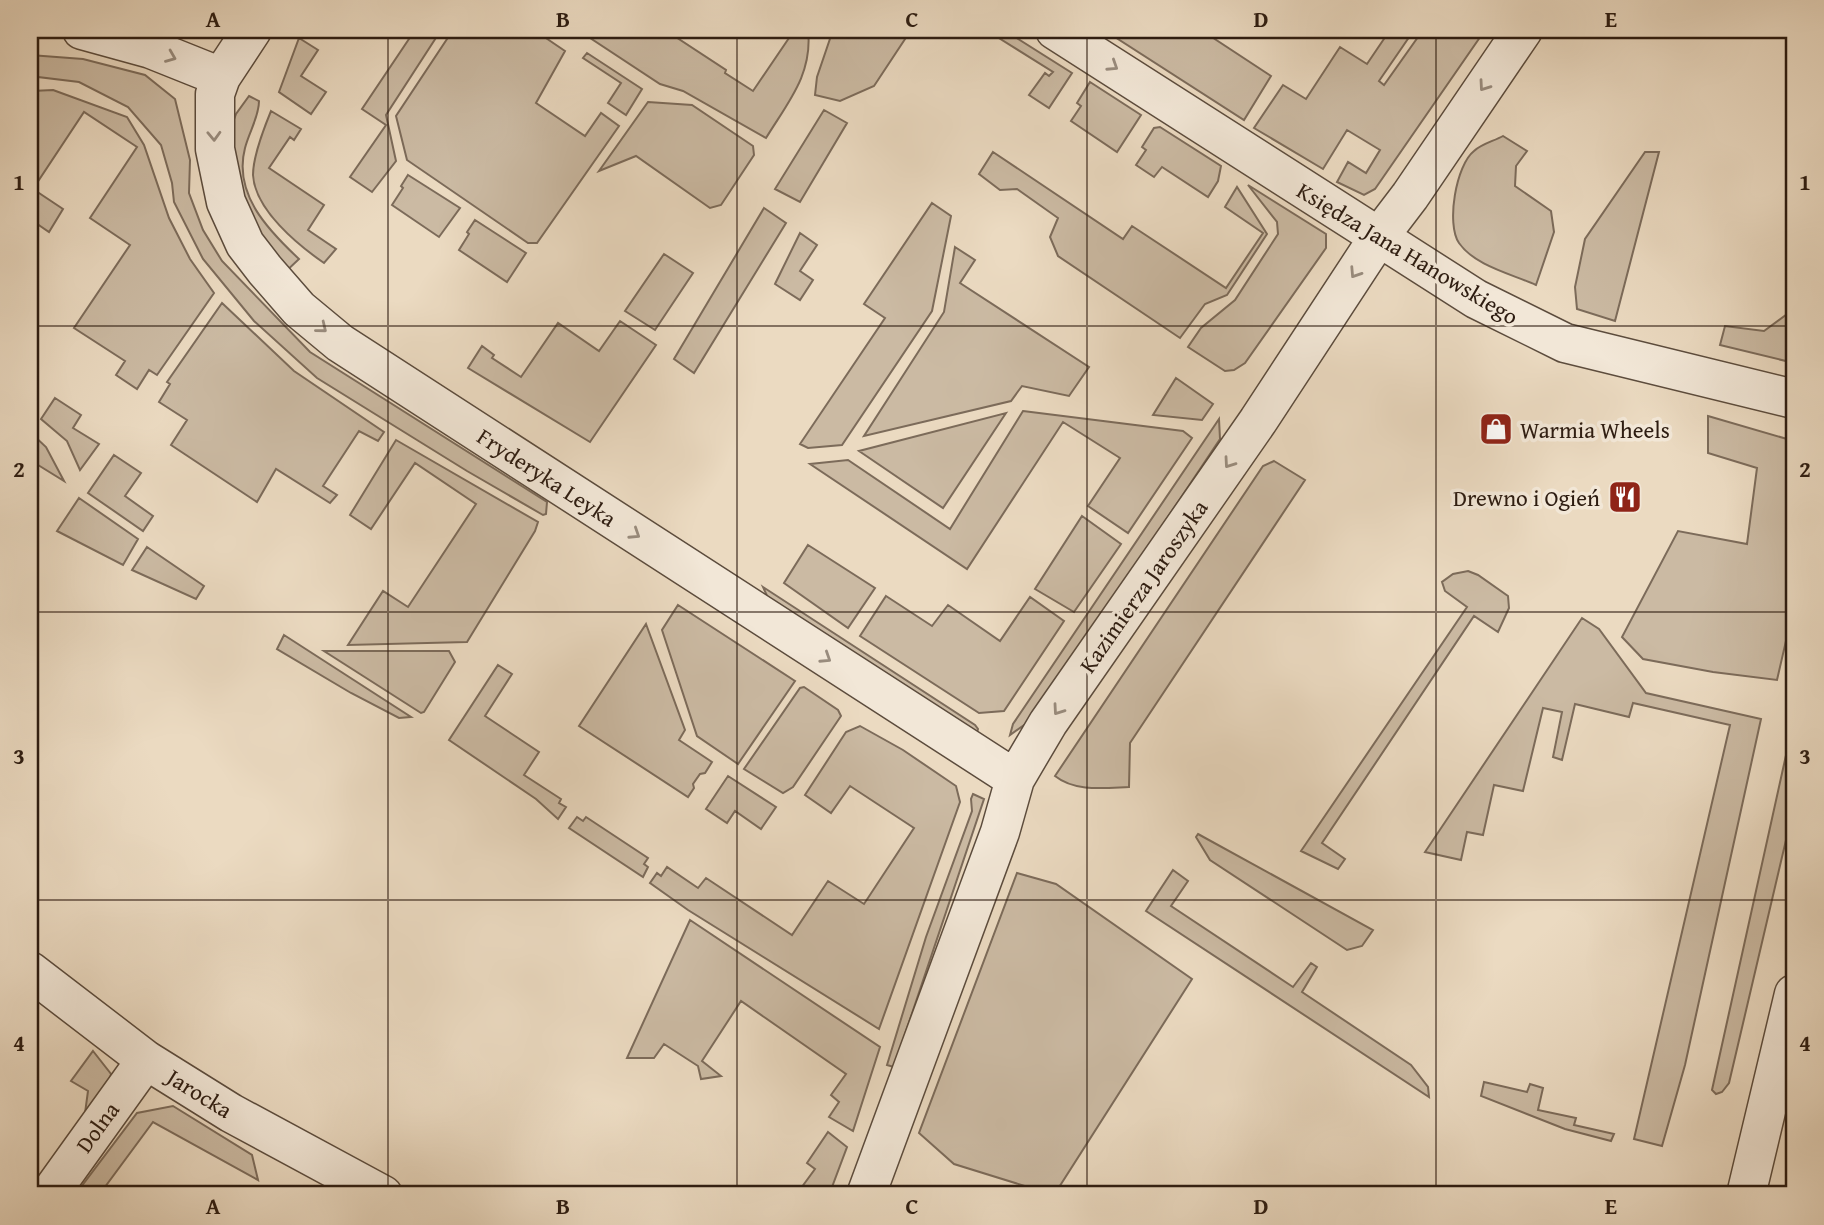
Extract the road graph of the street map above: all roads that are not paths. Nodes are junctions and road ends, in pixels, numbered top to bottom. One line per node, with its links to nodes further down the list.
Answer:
1 (82, 30): 5 (street, one-way to 5)
2 (253, 30): 5 (street, Fryderyka Leyka)
3 (1055, 30): 6 (street, Księdza Jana Hanowskiego, one-way to 6)
4 (1523, 30): 6 (street, Kazimierza Jaroszyka, one-way to 6)
5 (221, 77): 8 (street, Fryderyka Leyka, one-way to 8)
6 (1378, 238): 7 (street, Księdza Jana Hanowskiego); 8 (street, Kazimierza Jaroszyka, one-way to 8)
7 (1794, 400)
8 (1015, 779): 12 (street, Kazimierza Jaroszyka)
9 (30, 971): 11 (street, Jarocka)
10 (1794, 994): 15 (street)
11 (146, 1060): 13 (street, Dolna); 14 (street, Jarocka)
12 (871, 1183)
13 (49, 1195)
14 (383, 1195)
15 (1746, 1195)

